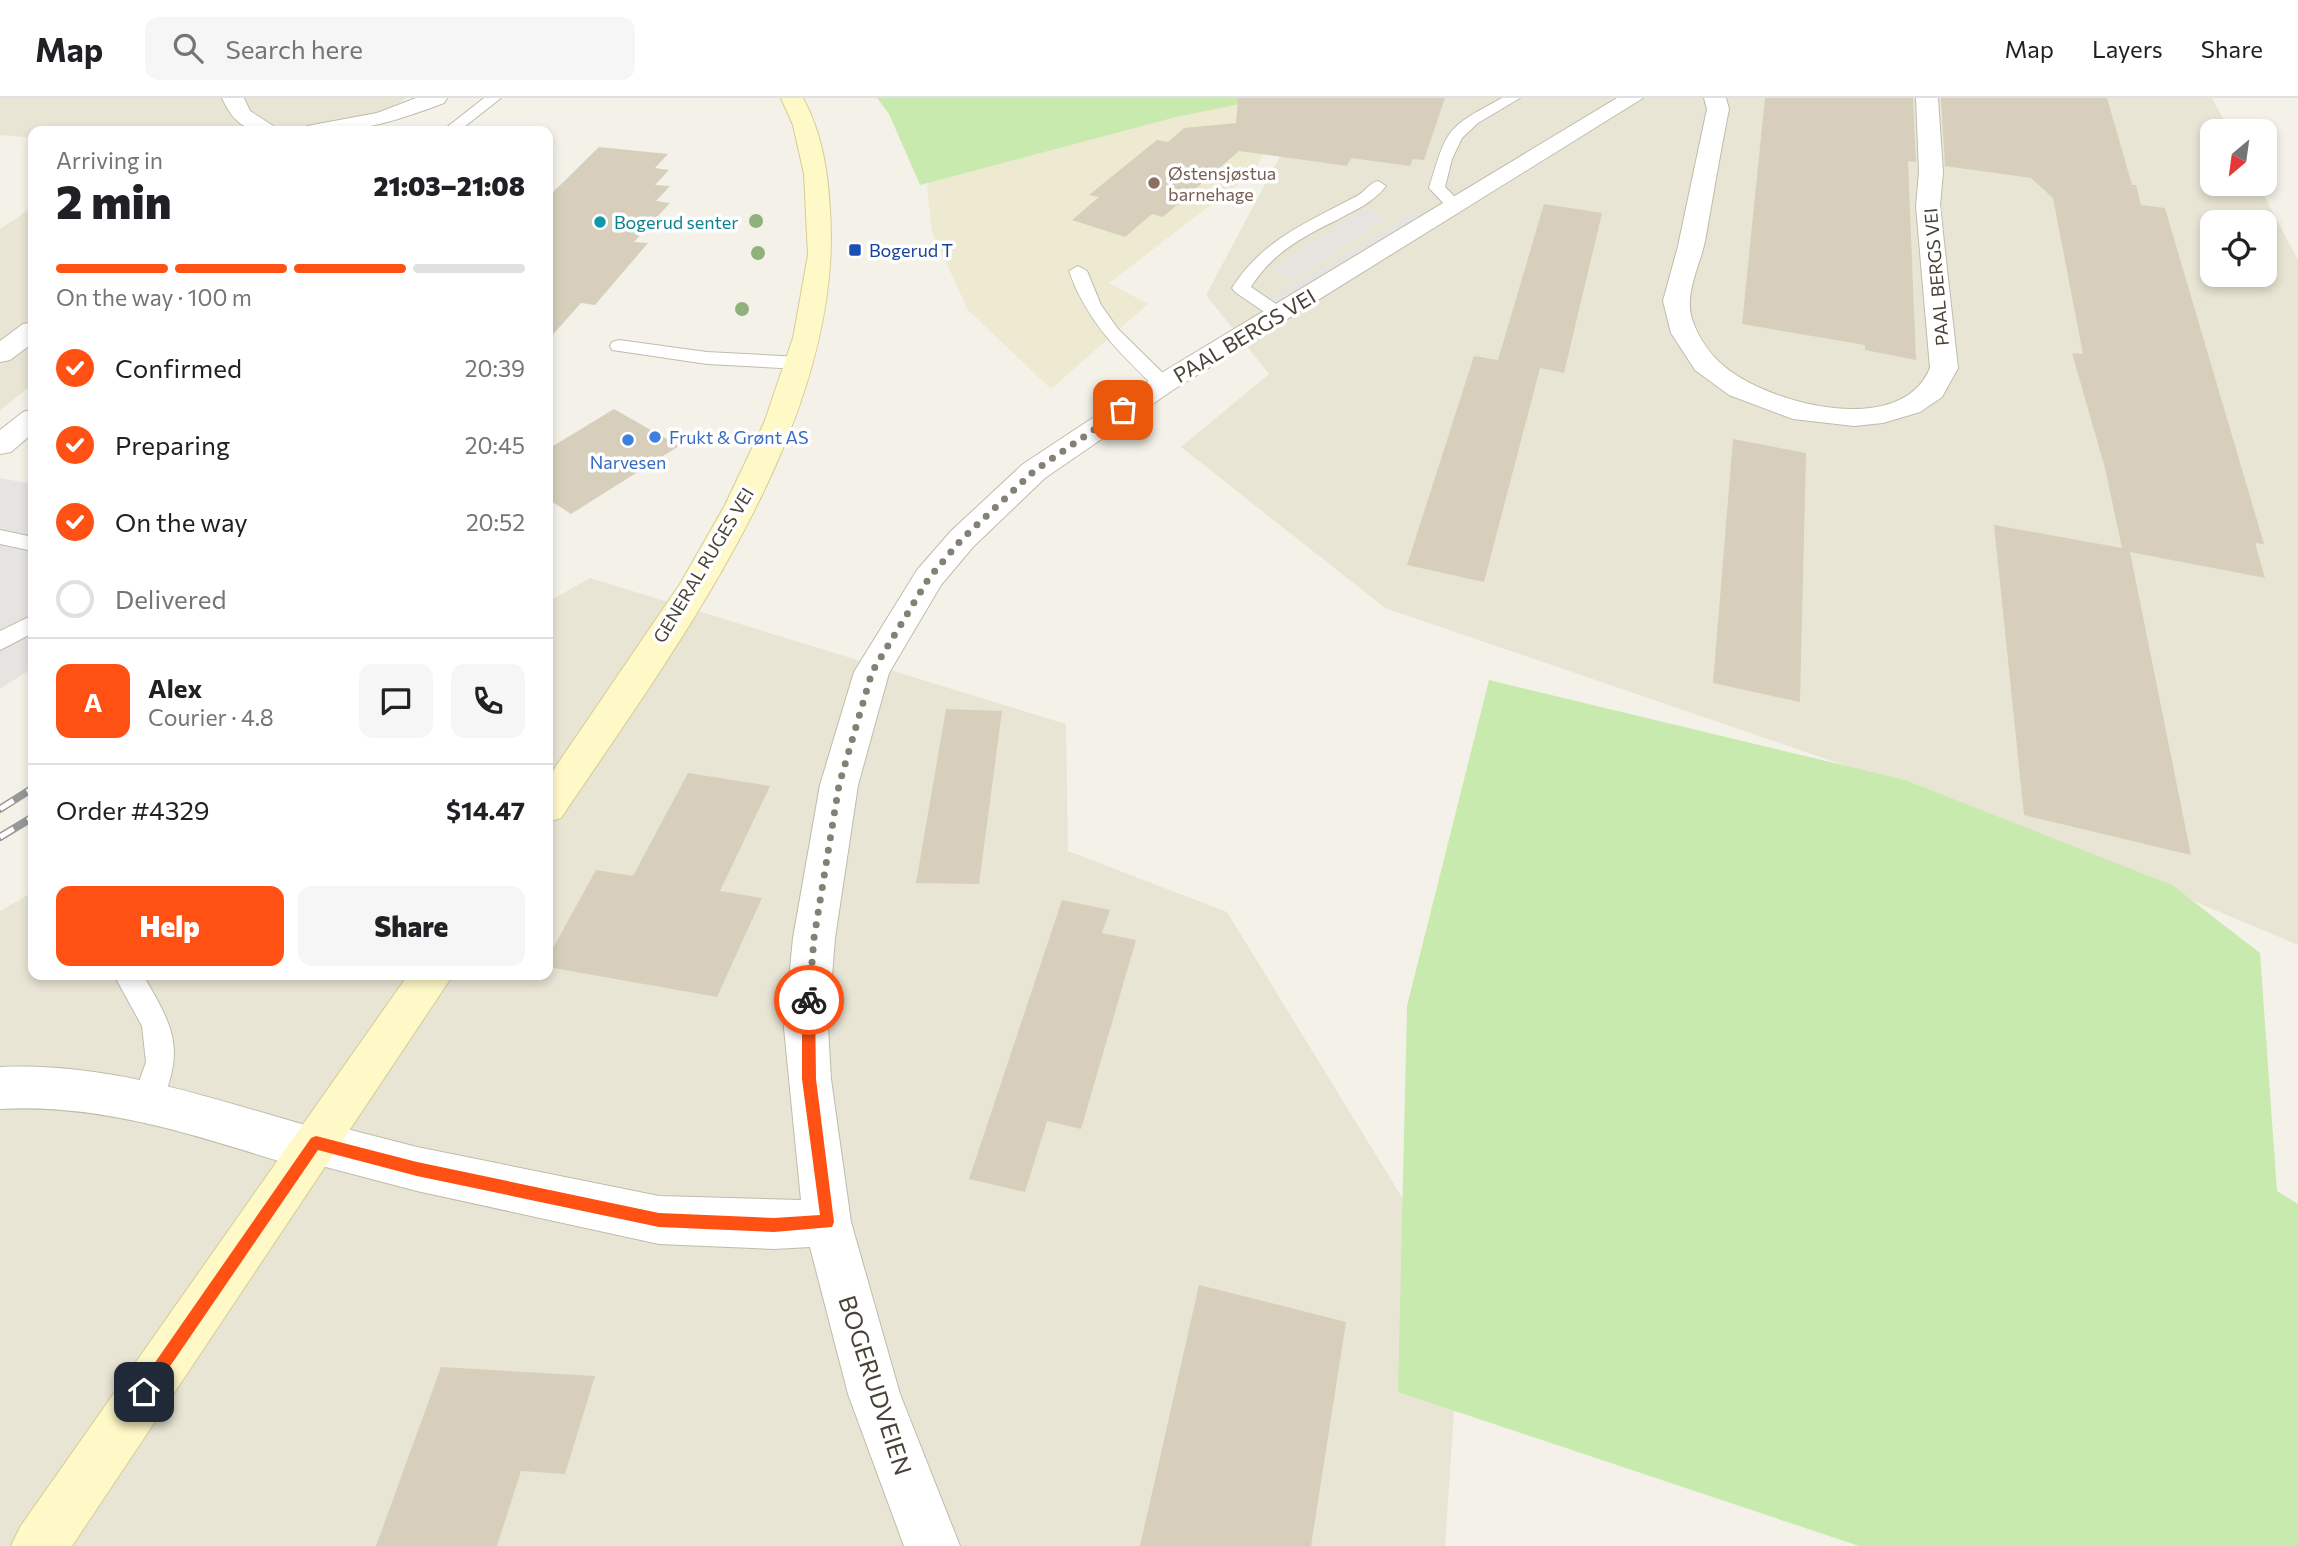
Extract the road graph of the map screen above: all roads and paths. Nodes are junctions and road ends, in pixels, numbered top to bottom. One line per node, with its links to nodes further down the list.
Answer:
1 (233, 98): 9 (street)
2 (437, 98): 10 (street); 11 (street)
3 (494, 98): 12 (lane)
4 (792, 98): 20 (main road, GENERAL RUGES VEI)
5 (1513, 98): 14 (lane)
6 (1632, 98): 14 (street, PAAL BERGS VEI)
7 (1715, 98): 8 (street, PAAL BERGS VEI)
8 (1927, 98)
9 (261, 126)
10 (344, 126)
11 (403, 126)
12 (457, 126)
13 (1378, 186): 16 (lane)
14 (1455, 206): 16 (street, PAAL BERGS VEI)
15 (1077, 271): 21 (lane)
16 (1279, 314): 21 (street, PAAL BERGS VEI)
17 (28, 334): 19 (street)
18 (619, 346): 20 (lane)
19 (0, 354)
20 (800, 363): 28 (main road, GENERAL RUGES VEI)
21 (1163, 384): 34 (street, PAAL BERGS VEI)
22 (28, 422): 23 (street)
23 (0, 445)
24 (0, 537): 25 (lane)
25 (28, 543)
26 (28, 626): 27 (lane)
27 (0, 642)
28 (553, 799)
29 (131, 980): 32 (lane)
30 (429, 980): 33 (main road)
31 (0, 1088): 32 (street)
32 (147, 1102): 33 (street)
33 (313, 1146): 34 (street); 35 (main road)
34 (827, 1222): 36 (street, BOGERUDVEIEN)
35 (39, 1546)
36 (932, 1546)

